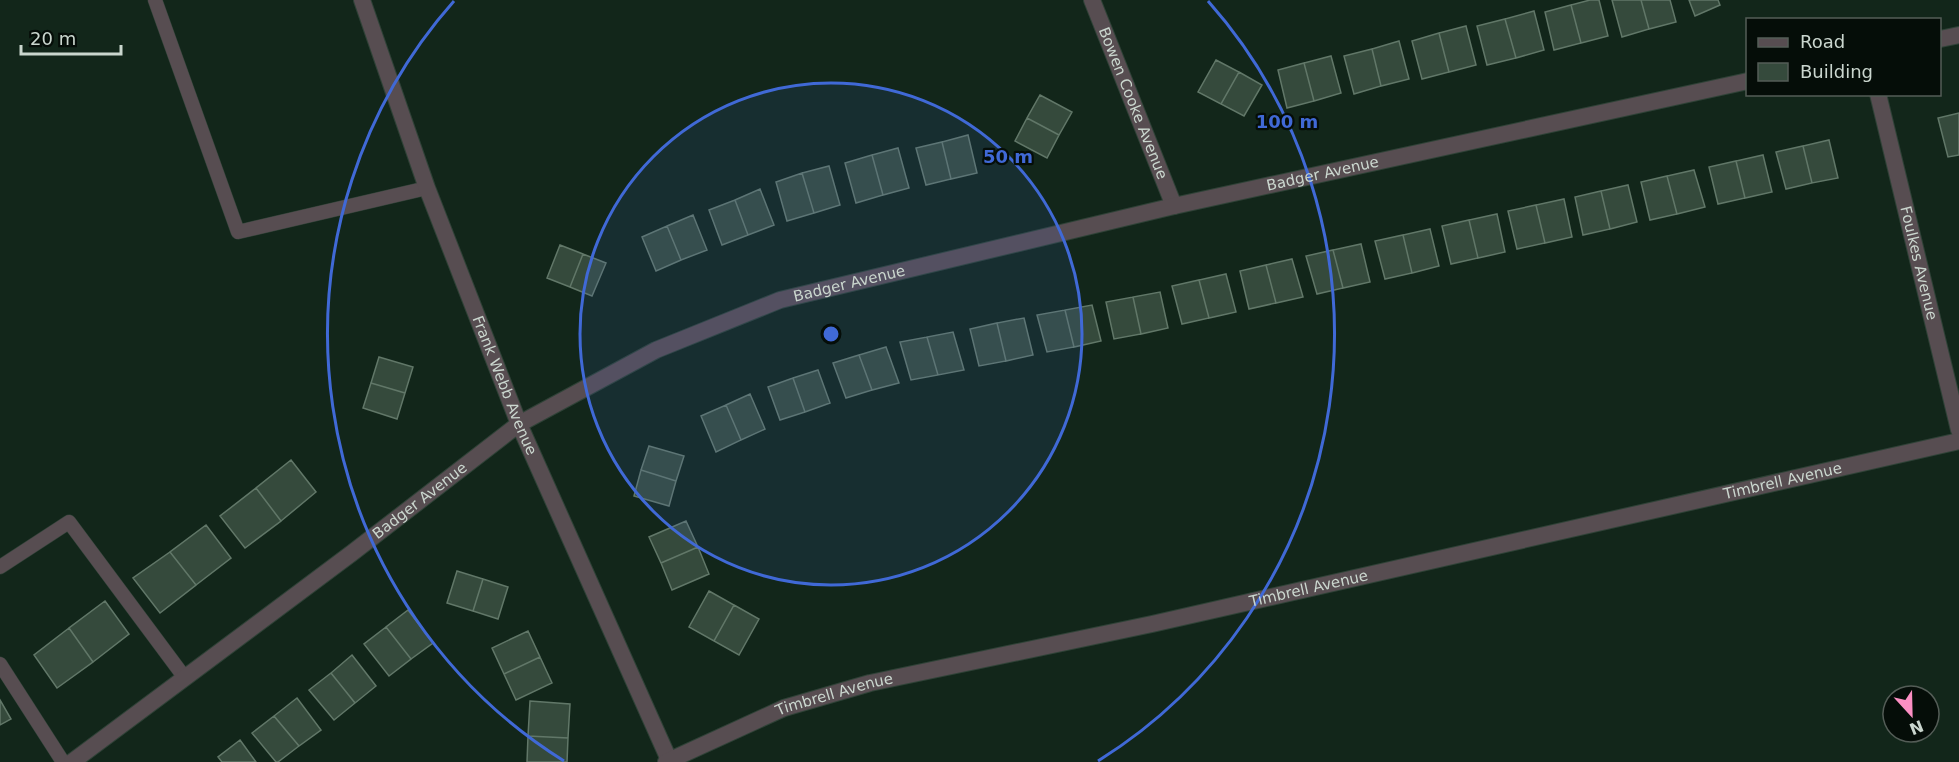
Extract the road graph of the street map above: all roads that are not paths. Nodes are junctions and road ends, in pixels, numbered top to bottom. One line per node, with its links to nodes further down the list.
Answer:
1 (155, 0): 8 (lane)
2 (364, 0): 8 (street, Frank Webb Avenue)
3 (1092, 0): 9 (street, Bowen Cooke Avenue)
4 (1959, 35): 5 (street)
5 (1941, 39)
6 (1746, 81): 9 (street, Badger Avenue)
7 (1878, 96): 11 (street, Foulkes Avenue)
8 (427, 188): 10 (street, Frank Webb Avenue)
9 (1173, 206): 10 (street, Badger Avenue)
10 (519, 424): 15 (street, Badger Avenue); 16 (street, Frank Webb Avenue)
11 (1959, 430)
12 (1959, 441): 16 (street, Timbrell Avenue)
13 (0, 567): 15 (lane)
14 (0, 664): 17 (lane)
15 (185, 678): 18 (street, Badger Avenue)
16 (669, 761)
17 (63, 762)
18 (72, 762)

